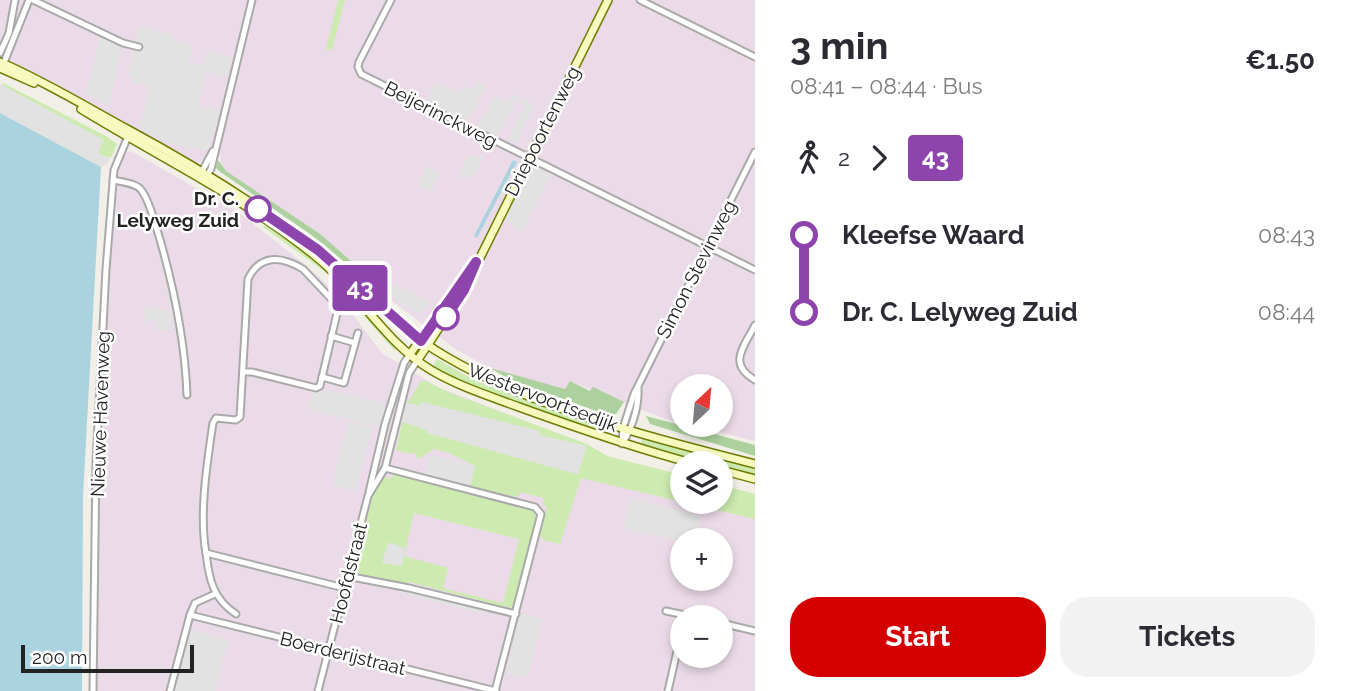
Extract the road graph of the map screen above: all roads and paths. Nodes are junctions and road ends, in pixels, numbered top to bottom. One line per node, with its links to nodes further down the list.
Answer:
1 (15, 0): 8 (street)
2 (31, 0): 7 (street); 10 (street)
3 (251, 0): 14 (street)
4 (391, 0): 13 (street, Beijerinckweg)
5 (608, 0): 13 (main road, Driepoortenweg)
6 (640, 0): 9 (street)
7 (139, 47)
8 (0, 53)
9 (755, 57)
10 (1, 65): 11 (main road, Westervoortsedijk)
11 (128, 136): 14 (main road, Westervoortsedijk); 15 (street, Nieuwe Havenweg)
12 (755, 152): 16 (street, Simon Stevinweg)
13 (528, 157): 16 (street, Beijerinckweg); 22 (main road, Driepoortenweg)
14 (203, 175): 22 (main road, Westervoortsedijk); 23 (main road, Westervoortsedijk)
15 (113, 180): 29 (street); 56 (street, Nieuwe Havenweg)
16 (707, 246): 17 (street, Beijerinckweg); 28 (street, Simon Stevinweg)
17 (755, 270)
18 (755, 325): 27 (street)
19 (358, 333): 21 (street)
20 (331, 336): 21 (street); 25 (street); 26 (street)
21 (355, 343): 26 (street)
22 (425, 343): 23 (main road, Driepoortenweg); 24 (main road, Driepoortenweg); 32 (main road, Westervoortsedijk)
23 (410, 354): 24 (main road, Westervoortsedijk); 30 (street)
24 (417, 361): 31 (street); 33 (main road, Westervoortsedijk)
25 (244, 372): 26 (street); 40 (street)
26 (322, 377)
27 (755, 380)
28 (638, 387): 32 (street, Simon Stevinweg); 32 (street, Simon Stevinweg)
29 (187, 395)
30 (390, 409): 31 (street); 39 (street, Hoofdstraat)
31 (400, 411): 36 (street, Hoofdstraat)
32 (627, 429): 33 (street); 35 (main road, Westervoortsedijk)
33 (622, 443): 34 (main road, Westervoortsedijk)
34 (670, 457)
35 (755, 464)
36 (385, 468): 39 (street, Hoofdstraat); 47 (street)
37 (733, 473): 38 (main road)
38 (755, 479)
39 (368, 496): 41 (street, Hoofdstraat)
40 (206, 554): 42 (street); 43 (street)
41 (347, 576): 42 (street, Hoofdstraat); 47 (street)
42 (344, 588): 51 (street, Hoofdstraat)
43 (215, 594): 46 (street); 48 (street)
44 (666, 611): 45 (street)
45 (670, 612)
46 (236, 614)
47 (516, 614): 59 (street)
48 (190, 615): 51 (street, Boerderijstraat); 57 (street)
49 (733, 626): 50 (street)
50 (755, 631)
51 (329, 649): 53 (street, Boerderijstraat); 58 (street, Hoofdstraat)
52 (673, 668): 60 (street)
53 (457, 681): 54 (street); 55 (street, Boerderijstraat)
54 (455, 688)
55 (485, 690): 59 (street, Boerderijstraat)
56 (93, 691)
57 (170, 691)
58 (318, 691)
59 (496, 691)
60 (668, 691)

